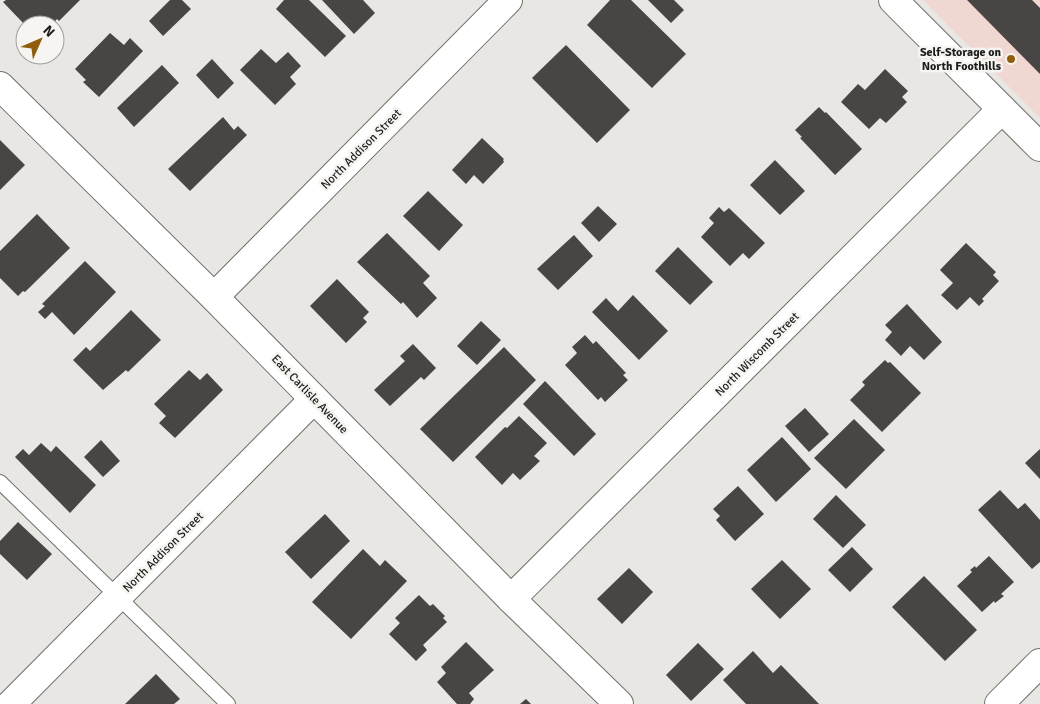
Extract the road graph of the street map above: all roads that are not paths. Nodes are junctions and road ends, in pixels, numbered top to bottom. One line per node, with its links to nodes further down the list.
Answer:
1 (508, 0): 6 (street, North Addison Street)
2 (893, 0): 4 (street)
3 (0, 86): 6 (street, East Carlisle Avenue)
4 (1002, 110): 5 (street); 10 (street, North Wiscomb Street)
5 (1040, 147)
6 (214, 297): 7 (street, East Carlisle Avenue)
7 (314, 399): 9 (street, North Addison Street); 10 (street, East Carlisle Avenue)
8 (0, 482): 9 (lane)
9 (119, 597): 12 (street, North Addison Street); 13 (lane)
10 (511, 599): 14 (street, East Carlisle Avenue)
11 (1040, 663): 15 (street)
12 (11, 704)
13 (228, 704)
14 (619, 704)
15 (999, 704)

